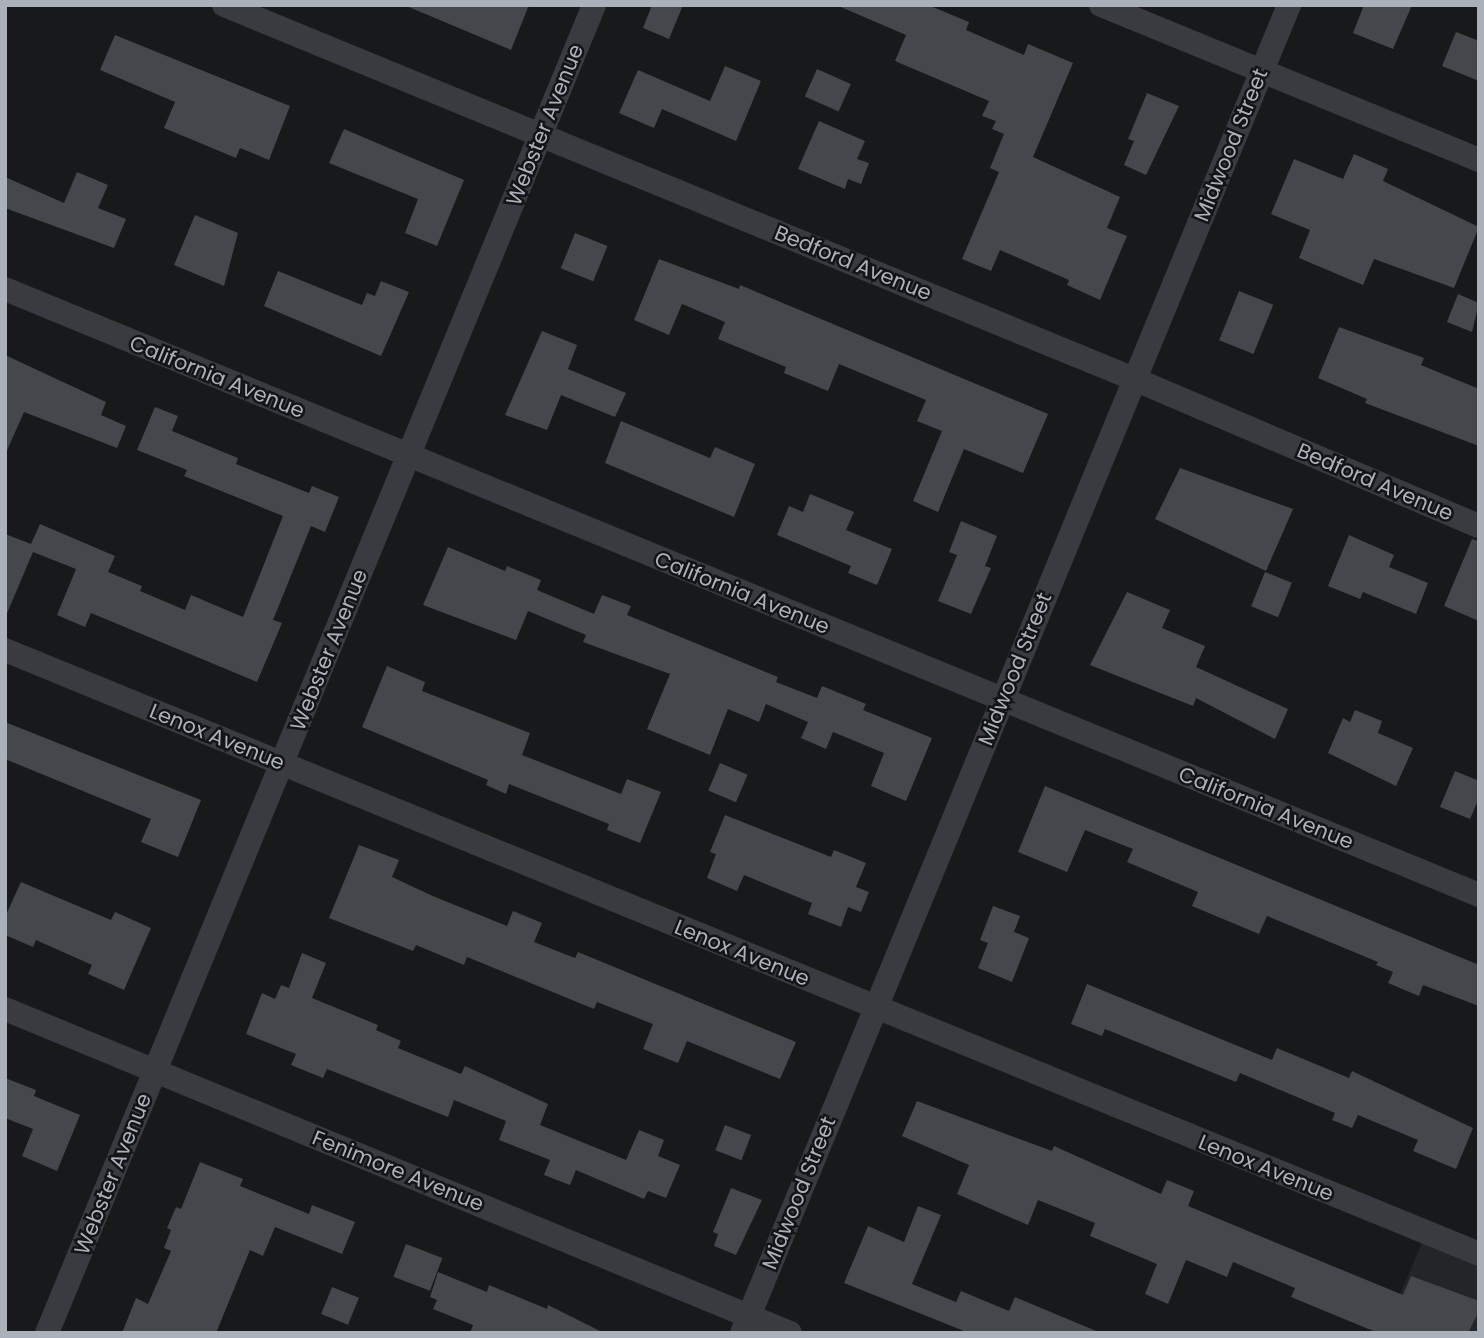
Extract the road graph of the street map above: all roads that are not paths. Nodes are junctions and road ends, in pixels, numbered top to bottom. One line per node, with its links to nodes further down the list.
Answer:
1 (224, 5): 6 (street, Bedford Avenue)
2 (594, 5): 6 (street, Webster Avenue)
3 (1101, 5): 5 (street)
4 (1289, 5): 5 (street, Midwood Street)
5 (1262, 71): 7 (street); 9 (street, Midwood Street)
6 (541, 135): 9 (street, Bedford Avenue); 10 (street, Webster Avenue)
7 (1479, 160)
8 (5, 289): 10 (street, California Avenue)
9 (1135, 379): 11 (street, Bedford Avenue); 13 (street, Midwood Street)
10 (409, 455): 13 (street, California Avenue); 14 (street, Webster Avenue)
11 (1479, 526)
12 (5, 650): 14 (street, Lenox Avenue)
13 (1002, 700): 15 (street, California Avenue); 16 (street, Midwood Street)
14 (282, 764): 16 (street, Lenox Avenue); 18 (street, Webster Avenue)
15 (1479, 895)
16 (876, 1008): 19 (street, Lenox Avenue); 20 (street, Midwood Street)
17 (5, 1009): 18 (street, Fenimore Avenue)
18 (155, 1071): 20 (street, Fenimore Avenue); 21 (street, Webster Avenue)
19 (1479, 1254)
20 (746, 1324): 22 (street, Fenimore Avenue)
21 (47, 1333)
22 (790, 1333)

